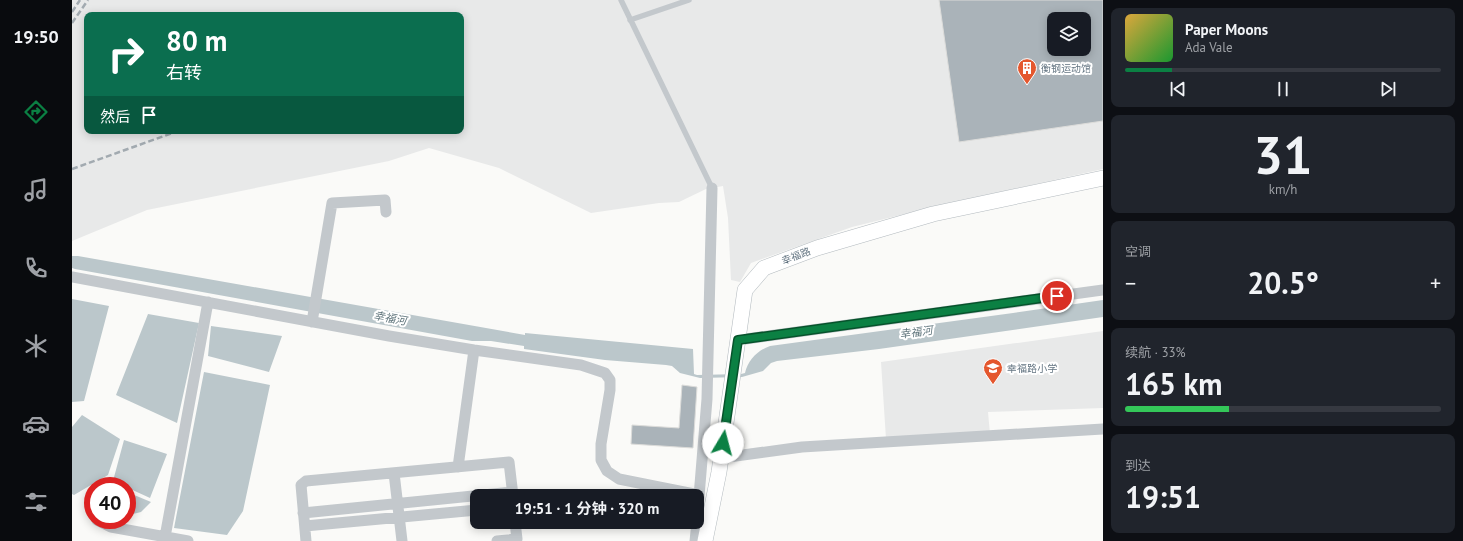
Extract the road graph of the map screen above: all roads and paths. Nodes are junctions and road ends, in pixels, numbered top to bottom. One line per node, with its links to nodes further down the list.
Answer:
1 (621, 0): 3 (lane)
2 (689, 0): 3 (lane)
3 (630, 20): 5 (lane)
4 (1103, 178): 11 (street, 幸福路)
5 (712, 188): 19 (street)
6 (386, 212): 10 (street)
7 (72, 277): 9 (street)
8 (1103, 290): 11 (street)
9 (208, 302): 10 (street); 29 (street)
10 (312, 322): 12 (street)
11 (738, 340): 14 (street, 幸福路)
12 (474, 350): 15 (street); 18 (street)
13 (1103, 429): 14 (street)
14 (721, 458): 35 (street, 幸福路)
15 (458, 467): 16 (street); 17 (street)
16 (394, 473): 21 (street); 23 (street)
17 (512, 489)
18 (669, 489)
19 (700, 489)
20 (470, 498): 21 (street)
21 (398, 504): 23 (street); 24 (street)
22 (470, 511): 24 (street)
23 (303, 513): 25 (street)
24 (399, 517): 25 (street); 32 (street)
25 (304, 526): 31 (street)
26 (122, 529): 29 (street)
27 (516, 529): 33 (street)
28 (696, 529): 34 (street)
29 (165, 537): 30 (street)
30 (188, 541)
31 (306, 541)
32 (402, 541)
33 (497, 541)
34 (695, 541)
35 (705, 541)

